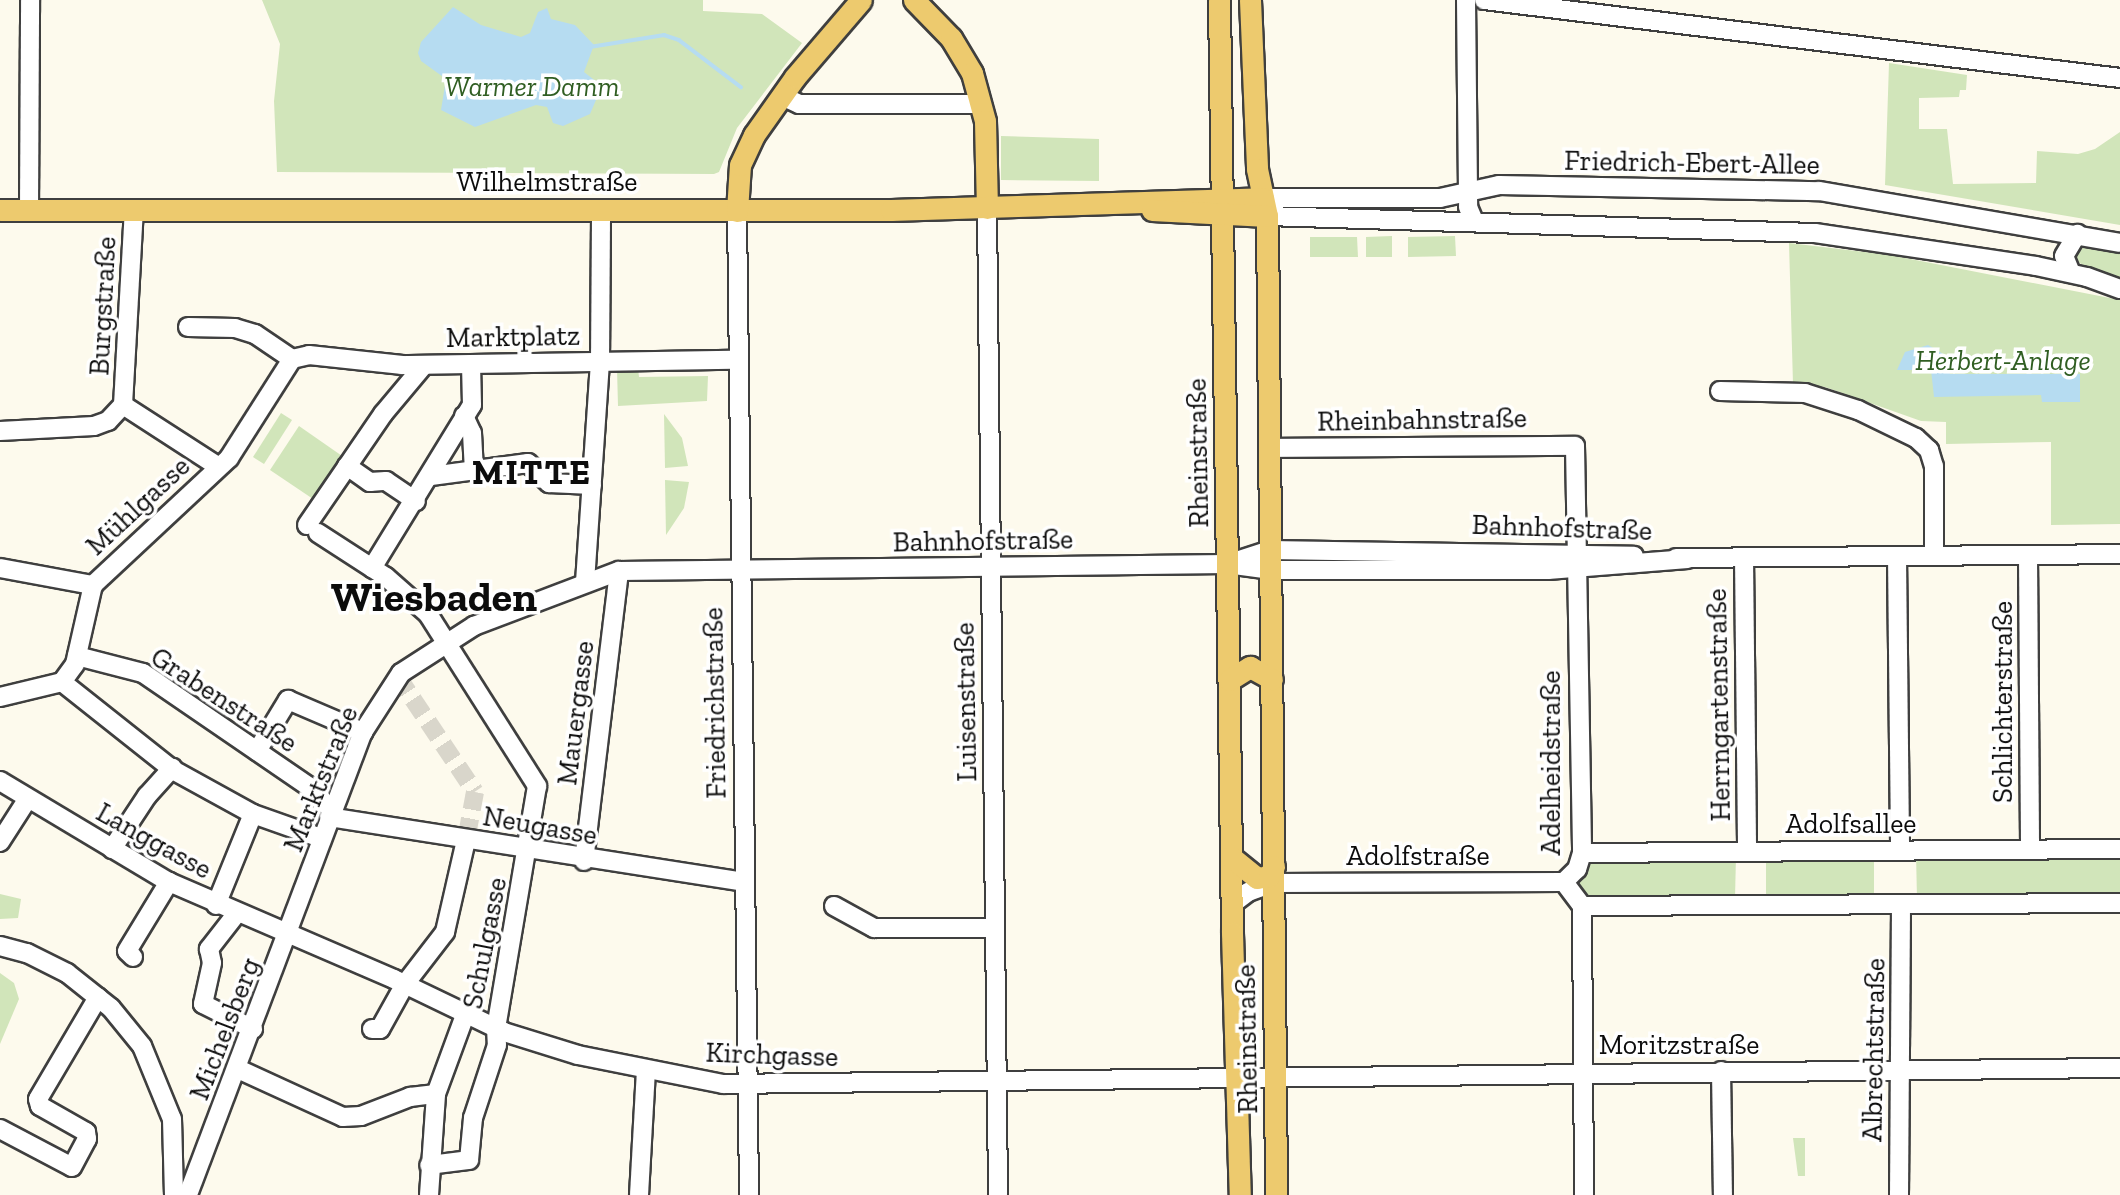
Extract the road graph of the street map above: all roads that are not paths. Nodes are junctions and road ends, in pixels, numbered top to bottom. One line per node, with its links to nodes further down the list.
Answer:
1 (30, 0): 19 (street)
2 (860, 0): 11 (main road)
3 (914, 0): 12 (main road)
4 (1219, 0): 8 (main road, Rheinstraße)
5 (1250, 0): 9 (main road, Rheinstraße)
6 (1466, 0): 13 (street)
7 (1484, 0): 10 (street)
8 (1221, 43): 9 (main road); 14 (main road, Rheinstraße)
9 (1252, 43): 15 (main road, Rheinstraße)
10 (2120, 78)
11 (782, 96): 12 (street); 21 (main road)
12 (981, 104): 16 (main road)
13 (1468, 191): 15 (street, Friedrich-Ebert-Allee); 22 (street); 23 (street, Friedrich-Ebert-Allee)
14 (1223, 205): 15 (main road, Wilhelmstraße); 16 (main road, Wilhelmstraße); 53 (main road, Rheinstraße)
15 (1265, 207): 22 (street); 39 (main road, Rheinstraße)
16 (987, 208): 21 (main road, Wilhelmstraße); 54 (street, Luisenstraße)
17 (601, 209): 20 (main road, Wilhelmstraße); 21 (main road, Wilhelmstraße); 30 (street)
18 (0, 210): 19 (main road, Wilhelmstraße)
19 (29, 210): 20 (main road, Wilhelmstraße)
20 (134, 211): 35 (street, Burgstraße)
21 (737, 211): 33 (street, Friedrichstraße)
22 (1474, 221): 25 (street)
23 (2077, 234): 24 (street, Friedrich-Ebert-Allee); 25 (street)
24 (2119, 243)
25 (2079, 275): 26 (street); 27 (street)
26 (2120, 283)
27 (2120, 289)
28 (188, 327): 29 (street)
29 (292, 359): 32 (street, Marktplatz); 41 (street, Mühlgasse)
30 (600, 362): 31 (street, Marktplatz); 33 (street); 44 (street, Marktplatz)
31 (471, 364): 32 (street, Marktplatz); 36 (street)
32 (424, 365): 40 (street)
33 (739, 365): 58 (street, Friedrichstraße)
34 (1720, 391): 49 (street)
35 (123, 405): 37 (street); 41 (street)
36 (464, 416): 42 (street); 43 (street)
37 (0, 431)
38 (1575, 446): 39 (street, Rheinbahnstraße); 52 (street, Adelheidstraße)
39 (1269, 449): 51 (main road, Rheinstraße)
40 (347, 466): 45 (street); 55 (street, Schulgasse)
41 (219, 467): 60 (street, Mühlgasse)
42 (474, 470): 43 (street); 44 (street)
43 (432, 476): 45 (street)
44 (592, 485): 59 (street, Marktplatz)
45 (416, 501): 55 (street)
46 (2120, 554): 47 (street, Bahnhofstraße)
47 (2028, 555): 49 (street, Bahnhofstraße); 78 (street, Schlichterstraße)
48 (1897, 556): 49 (street, Bahnhofstraße); 50 (street, Bahnhofstraße); 81 (street)
49 (1934, 556)
50 (1744, 557): 52 (street, Bahnhofstraße); 82 (street, Herrngartenstraße)
51 (1270, 560): 52 (street, Bahnhofstraße); 53 (street, Bahnhofstraße); 63 (main road, Rheinstraße)
52 (1576, 561): 83 (street, Adelheidstraße)
53 (1227, 564): 54 (street, Bahnhofstraße); 64 (main road, Rheinstraße)
54 (989, 567): 58 (street, Bahnhofstraße); 97 (street, Luisenstraße)
55 (372, 568): 61 (street, Schulgasse)
56 (619, 571): 58 (street, Marktstraße); 59 (street, Marktstraße); 85 (street, Mauergasse)
57 (2, 572): 60 (street)
58 (740, 572): 87 (street, Friedrichstraße)
59 (585, 582): 61 (street, Marktstraße)
60 (93, 585): 62 (street)
61 (447, 647): 67 (street, Marktstraße); 80 (street, Schulgasse)
62 (77, 656): 65 (street); 68 (street, Grabenstraße)
63 (1272, 679): 64 (main road); 86 (main road, Rheinstraße)
64 (1229, 680): 84 (main road, Rheinstraße)
65 (62, 682): 66 (street); 69 (street)
66 (0, 697)
67 (363, 732): 68 (street); 72 (street, Marktstraße)
68 (257, 751): 72 (street, Grabenstraße)
69 (172, 768): 73 (street); 77 (street)
70 (0, 781): 71 (street, Langgasse)
71 (27, 800): 76 (street); 77 (street, Langgasse)
72 (330, 813): 74 (street, Marktstraße); 75 (street, Neugasse)
73 (253, 814): 74 (street); 91 (street)
74 (321, 838): 98 (street, Marktstraße)
75 (466, 839): 80 (street, Neugasse); 101 (street)
76 (0, 842)
77 (112, 849): 89 (street, Langgasse)
78 (2030, 849): 79 (street, Adolfsallee); 81 (street, Adolfsallee)
79 (2120, 849)
80 (529, 850): 85 (street, Neugasse); 106 (street, Schulgasse)
81 (1900, 850): 82 (street, Adolfsallee)
82 (1747, 852): 83 (street, Adolfsallee)
83 (1582, 853): 88 (street, Adelheidstraße)
84 (1231, 857): 86 (main road); 92 (main road, Rheinstraße)
85 (584, 861): 87 (street, Neugasse)
86 (1273, 875): 88 (street, Adolfstraße); 92 (street); 114 (main road, Rheinstraße)
87 (743, 882): 116 (street, Friedrichstraße)
88 (1564, 882): 95 (street, Adelheidstraße)
89 (169, 883): 91 (street, Langgasse); 100 (street)
90 (2120, 903): 93 (street)
91 (216, 905): 96 (street, Langgasse)
92 (1231, 905): 113 (main road, Rheinstraße)
93 (1901, 905): 95 (street); 109 (street, Albrechtstraße)
94 (834, 906): 97 (street)
95 (1582, 906): 112 (street)
96 (237, 913): 98 (street, Langgasse); 105 (street)
97 (993, 928): 115 (street, Luisenstraße)
98 (289, 934): 101 (street, Kirchgasse); 105 (street, Michelsberg)
99 (0, 946): 102 (street)
100 (134, 957)
101 (401, 990): 103 (street, Kirchgasse); 104 (street)
102 (98, 997): 118 (street); 120 (street)
103 (465, 1015): 106 (street, Kirchgasse); 117 (street)
104 (372, 1029)
105 (253, 1030): 108 (street, Michelsberg)
106 (496, 1037): 110 (street, Kirchgasse); 121 (street, Schulgasse)
107 (2120, 1068): 109 (street, Moritzstraße)
108 (238, 1069): 117 (street); 119 (street, Michelsberg)
109 (1899, 1069): 111 (street, Moritzstraße); 131 (street, Albrechtstraße)
110 (646, 1070): 116 (street, Kirchgasse); 124 (street)
111 (1721, 1071): 112 (street, Moritzstraße); 130 (street)
112 (1583, 1072): 114 (street, Moritzstraße); 129 (street)
113 (1238, 1075): 114 (street, Moritzstraße); 115 (street, Kirchgasse); 127 (main road, Rheinstraße)
114 (1275, 1075): 128 (main road, Rheinstraße)
115 (996, 1082): 116 (street, Kirchgasse); 126 (street, Luisenstraße)
116 (747, 1086): 125 (street, Friedrichstraße)
117 (436, 1094): 121 (street)
118 (0, 1129)
119 (209, 1143): 120 (street, Michelsberg); 122 (street, Michelsberg)
120 (176, 1144): 122 (street)
121 (429, 1165): 123 (street)
122 (178, 1191)
123 (429, 1195)
124 (639, 1195)
125 (749, 1195)
126 (998, 1195)
127 (1240, 1195)
128 (1276, 1195)
129 (1584, 1195)
130 (1723, 1195)
131 (1899, 1195)

